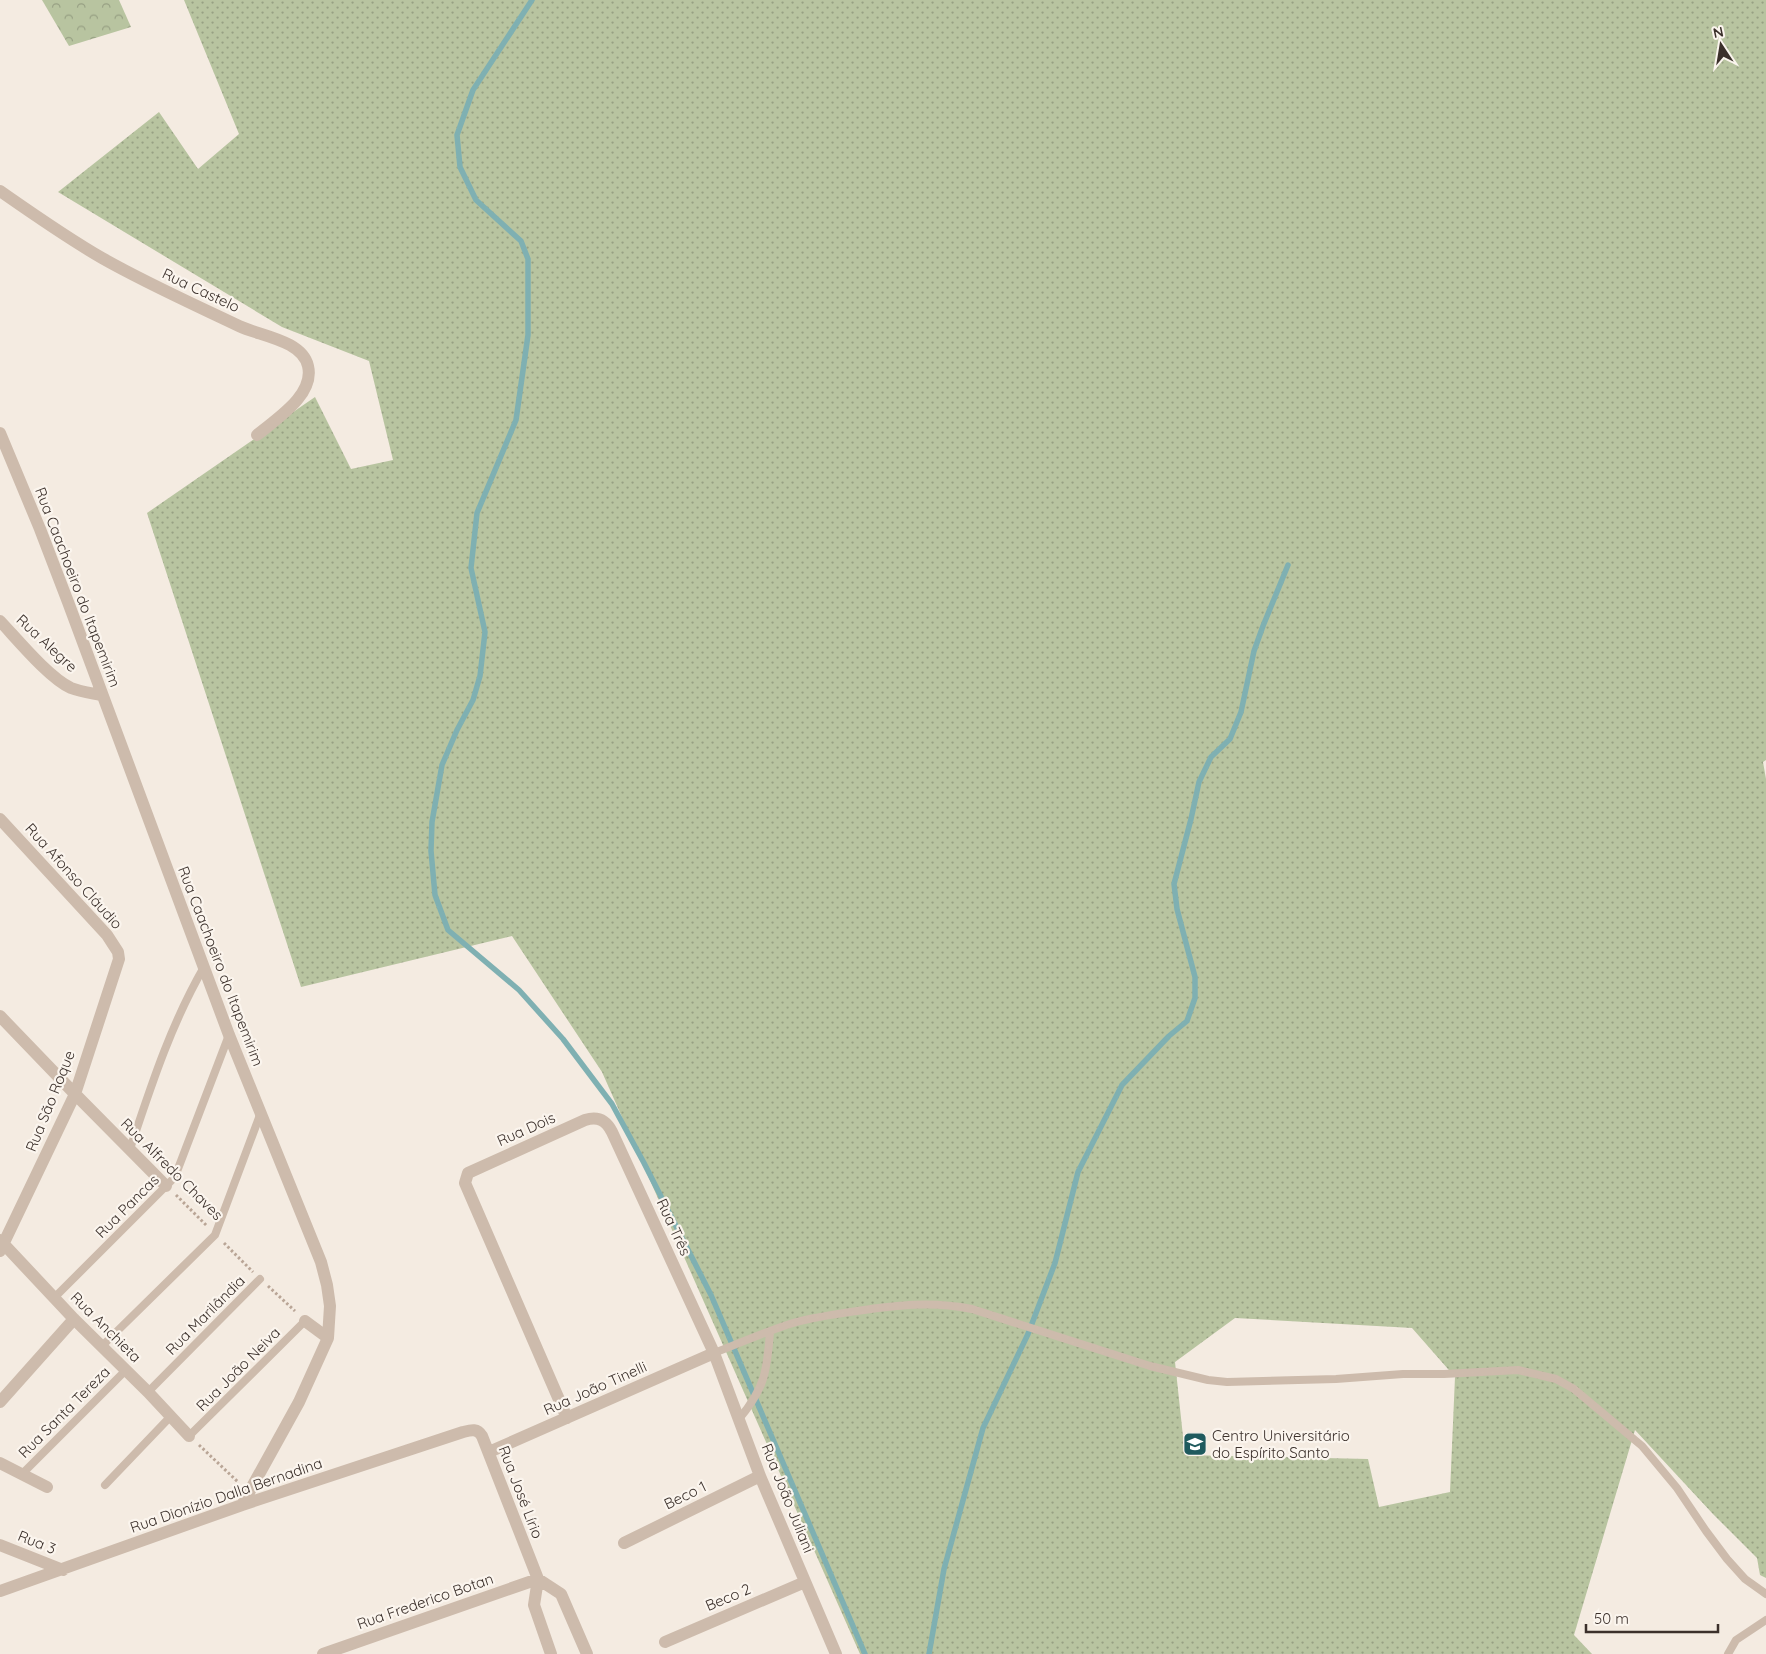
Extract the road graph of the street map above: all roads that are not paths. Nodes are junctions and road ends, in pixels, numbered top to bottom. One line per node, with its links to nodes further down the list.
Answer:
1 (0, 191): 2 (street, Rua Castelo)
2 (257, 436)
3 (1, 438): 5 (street, Rua Caachoeiro do Itapemirim)
4 (0, 621): 5 (street, Rua Alegre)
5 (101, 695): 8 (street, Rua Caachoeiro do Itapemirim)
6 (0, 819): 7 (street, Rua Afonso Cláudio)
7 (119, 959): 11 (street, Rua São Roque)
8 (204, 967): 10 (street, Rua Caachoeiro do Itapemirim); 14 (lane)
9 (0, 1016): 11 (street, Rua Alfredo Chaves)
10 (229, 1035): 12 (street, Rua Caachoeiro do Itapemirim); 15 (lane, Rua Pancas)
11 (74, 1094): 14 (street, Rua Alfredo Chaves); 16 (street, Rua São Roque)
12 (260, 1115): 22 (street, Rua Caachoeiro do Itapemirim); 23 (lane)
13 (598, 1118): 24 (street, Rua Três); 29 (street, Rua Dois)
14 (130, 1149): 15 (street, Rua Alfredo Chaves)
15 (166, 1186): 18 (lane, Rua Pancas)
16 (2, 1245): 18 (street, Rua Anchieta)
17 (260, 1278): 26 (lane, Rua Marilândia)
18 (55, 1297): 19 (street, Rua Anchieta)
19 (74, 1319): 23 (street, Rua Anchieta); 27 (street)
20 (306, 1321): 22 (street); 32 (lane, Rua João Neiva)
21 (770, 1332): 24 (lane); 30 (lane); 46 (lane)
22 (328, 1338): 39 (street, Rua Caachoeiro do Itapemirim)
23 (102, 1346): 25 (street, Rua Anchieta)
24 (714, 1354): 29 (street, Rua João Tinelli); 30 (street, Rua João Juliani)
25 (126, 1370): 26 (street, Rua Anchieta); 35 (lane, Rua Santa Tereza)
26 (148, 1392): 28 (street, Rua Anchieta)
27 (0, 1402)
28 (171, 1416): 32 (street, Rua Anchieta); 37 (lane)
29 (567, 1418): 33 (street, Rua João Tinelli)
30 (739, 1419): 36 (street, Rua João Juliani)
31 (463, 1432): 33 (street, Rua José Lírio); 39 (street, Rua Dionízio Dalla Bernadina)
32 (189, 1436)
33 (489, 1452): 43 (street, Rua José Lírio)
34 (0, 1463): 35 (street)
35 (22, 1474): 38 (street)
36 (760, 1476): 40 (street, Beco 1); 44 (street, Rua João Juliani)
37 (106, 1485)
38 (48, 1486)
39 (242, 1505): 42 (street, Rua Dionízio Dalla Bernadina)
40 (624, 1543)
41 (0, 1544): 42 (street, Rua 3)
42 (63, 1570): 45 (street, Rua Dionízio Dalla Bernadina)
43 (538, 1580): 49 (street, Rua Frederico Botan); 50 (street); 51 (street)
44 (805, 1582): 48 (street, Beco 2); 52 (street, Rua João Juliani)
45 (0, 1591)
46 (1766, 1594)
47 (1766, 1620): 53 (lane)
48 (665, 1642)
49 (323, 1654)
50 (551, 1654)
51 (587, 1654)
52 (836, 1654)
53 (1728, 1654)

